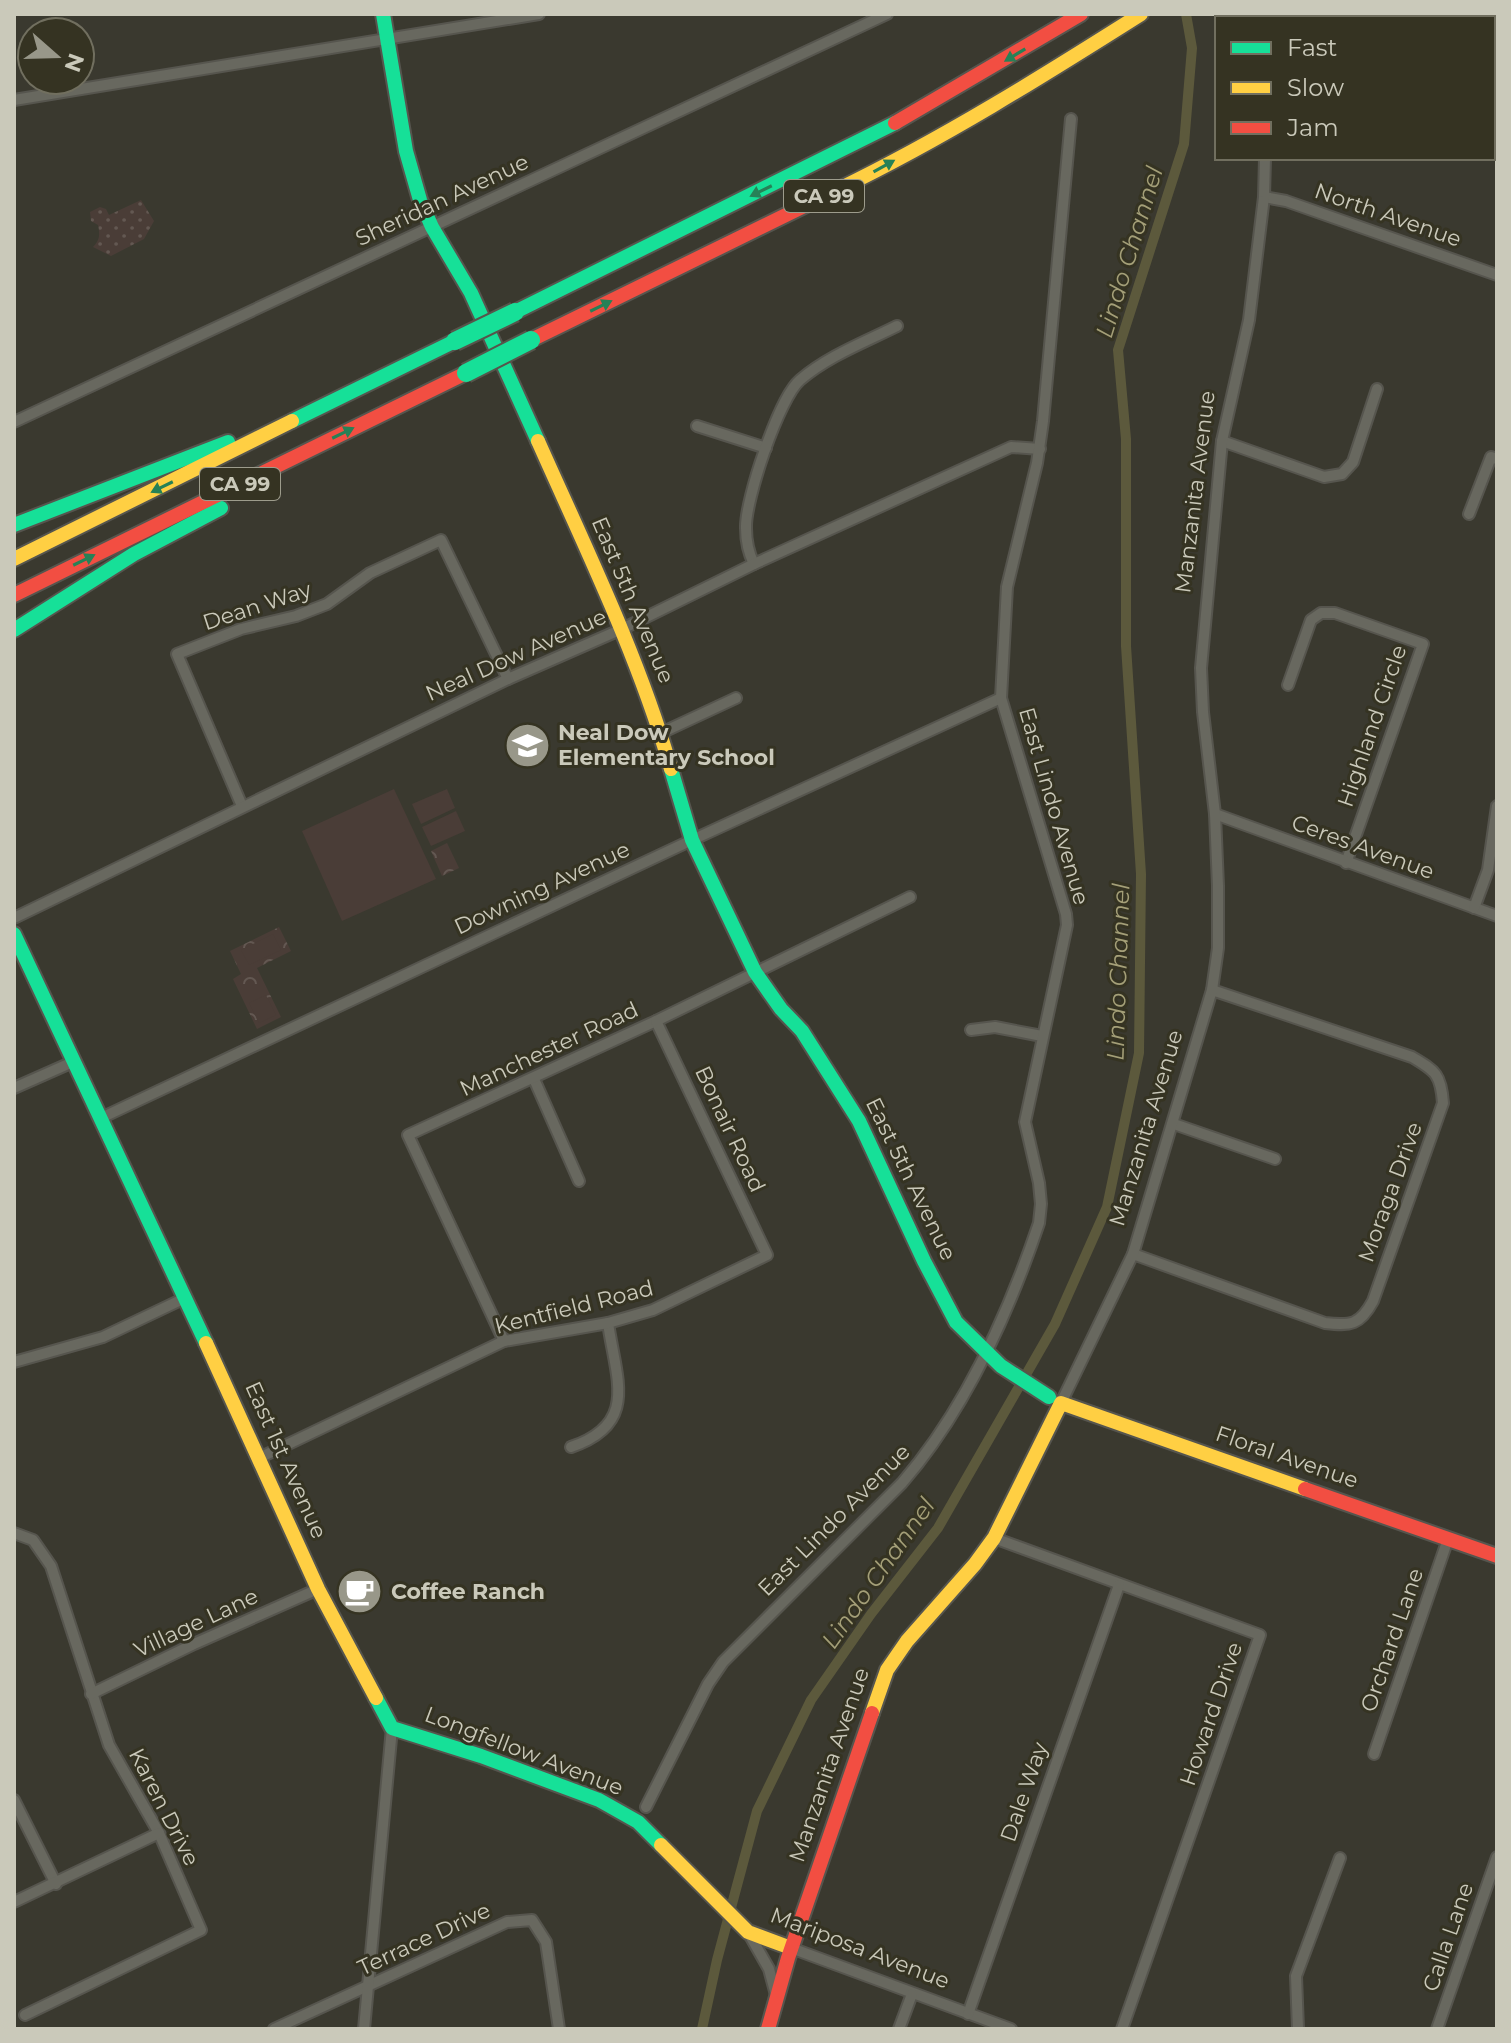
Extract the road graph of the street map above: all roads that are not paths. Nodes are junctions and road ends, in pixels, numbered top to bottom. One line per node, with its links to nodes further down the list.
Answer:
1 (383, 14): 6 (main road, East 5th Avenue)
2 (539, 14): 6 (street)
3 (887, 14): 11 (street, Sheridan Avenue)
4 (1081, 14): 15 (main road, CA 99, one-way to 15, bridge)
5 (1141, 14): 19 (main road, CA 99, one-way to 5, bridge)
6 (387, 39): 7 (street); 11 (main road, East 5th Avenue)
7 (14, 100)
8 (1071, 119): 21 (street, East Lindo Avenue)
9 (1265, 160): 10 (street, Manzanita Avenue)
10 (1264, 197): 12 (street, North Avenue); 18 (street, Manzanita Avenue)
11 (432, 227): 16 (street, Sheridan Avenue); 28 (main road, East 5th Avenue)
12 (1497, 275)
13 (897, 326): 20 (street)
14 (1377, 389): 18 (street)
15 (308, 416): 24 (main road); 25 (main road, CA 99, one-way to 25)
16 (14, 422)
17 (697, 426): 20 (street)
18 (1222, 441): 37 (street, Manzanita Avenue)
19 (315, 447): 27 (main road, CA 99, one-way to 19); 29 (main road)
20 (766, 448): 26 (street)
21 (1040, 449): 26 (street, Neal Dow Avenue); 33 (street, East Lindo Avenue)
22 (1497, 459): 23 (street)
23 (1469, 514)
24 (14, 525)
25 (14, 559)
26 (754, 564): 28 (street, Neal Dow Avenue)
27 (14, 595)
28 (622, 629): 30 (street, Neal Dow Avenue); 34 (main road, East 5th Avenue)
29 (14, 630)
30 (508, 679): 35 (street, Neal Dow Avenue); 35 (street, Dean Way)
31 (1288, 685): 39 (street, Highland Circle)
32 (736, 698): 34 (street)
33 (1001, 698): 38 (street, Downing Avenue); 49 (street, East Lindo Avenue)
34 (661, 733): 38 (main road, East 5th Avenue)
35 (242, 806): 43 (street, Neal Dow Avenue)
36 (1497, 806): 41 (street)
37 (1215, 814): 39 (street, Ceres Avenue); 46 (street, Manzanita Avenue)
38 (692, 840): 45 (main road, East 5th Avenue); 53 (street, Downing Avenue)
39 (1346, 863): 41 (street, Ceres Avenue)
40 (910, 897): 45 (street, Manchester Road)
41 (1474, 908): 42 (street, Ceres Avenue)
42 (1497, 916)
43 (14, 918)
44 (14, 934): 50 (main road, East 1st Avenue)
45 (755, 972): 47 (street, Manchester Road); 62 (main road, East 5th Avenue)
46 (1212, 990): 54 (street, Manzanita Avenue); 57 (street, Moraga Drive)
47 (656, 1021): 51 (street, Manchester Road); 58 (street, Bonair Road)
48 (971, 1030): 49 (street)
49 (1042, 1036): 62 (street, East Lindo Avenue)
50 (75, 1061): 52 (street); 53 (main road, East 1st Avenue)
51 (534, 1079): 56 (street); 61 (street, Manchester Road)
52 (14, 1088)
53 (101, 1118): 59 (main road, East 1st Avenue)
54 (1174, 1124): 55 (street); 57 (street, Manzanita Avenue)
55 (1275, 1159)
56 (579, 1181)
57 (1133, 1254): 64 (street, Manzanita Avenue)
58 (767, 1255): 60 (street, Kentfield Road)
59 (185, 1298): 63 (street); 66 (main road, East 1st Avenue)
60 (608, 1323): 61 (street, Kentfield Road); 65 (street)
61 (504, 1341): 66 (street, Kentfield Road)
62 (994, 1360): 64 (main road, East 5th Avenue); 77 (street, East Lindo Avenue)
63 (14, 1362)
64 (1055, 1400): 68 (main road, Manzanita Avenue); 69 (main road, Floral Avenue)
65 (571, 1447)
66 (259, 1458): 72 (main road, East 1st Avenue)
67 (14, 1533): 73 (street, Karen Drive)
68 (994, 1538): 71 (street, Howard Drive); 84 (main road, Manzanita Avenue)
69 (1448, 1539): 70 (main road, Floral Avenue); 75 (street, Orchard Lane)
70 (1497, 1556)
71 (1119, 1585): 88 (street, Dale Way); 96 (street, Howard Drive)
72 (318, 1589): 73 (street, Village Lane); 74 (main road, East 1st Avenue)
73 (91, 1694): 78 (street, Karen Drive)
74 (392, 1728): 77 (main road, Longfellow Avenue); 85 (street)
75 (1374, 1754)
76 (14, 1800): 81 (street)
77 (642, 1815): 83 (main road, Mariposa Avenue)
78 (159, 1833): 81 (street); 89 (street, Karen Drive)
79 (1497, 1857): 98 (street, Calla Lane)
80 (1340, 1858): 97 (street)
81 (56, 1884): 82 (street)
82 (14, 1902)
83 (748, 1932): 84 (main road, Mariposa Avenue); 87 (street)
84 (791, 1948): 86 (street, Mariposa Avenue); 87 (main road, Manzanita Avenue)
85 (367, 1986): 90 (street, Terrace Drive); 91 (street); 92 (street, Terrace Drive)
86 (912, 1994): 88 (street, Mariposa Avenue); 94 (street)
87 (776, 1997): 93 (main road, Manzanita Avenue)
88 (968, 2014): 95 (street, Mariposa Avenue)
89 (25, 2015)
90 (274, 2029)
91 (364, 2029)
92 (559, 2029)
93 (768, 2029)
94 (899, 2029)
95 (1011, 2029)
96 (1122, 2029)
97 (1298, 2029)
98 (1437, 2029)

